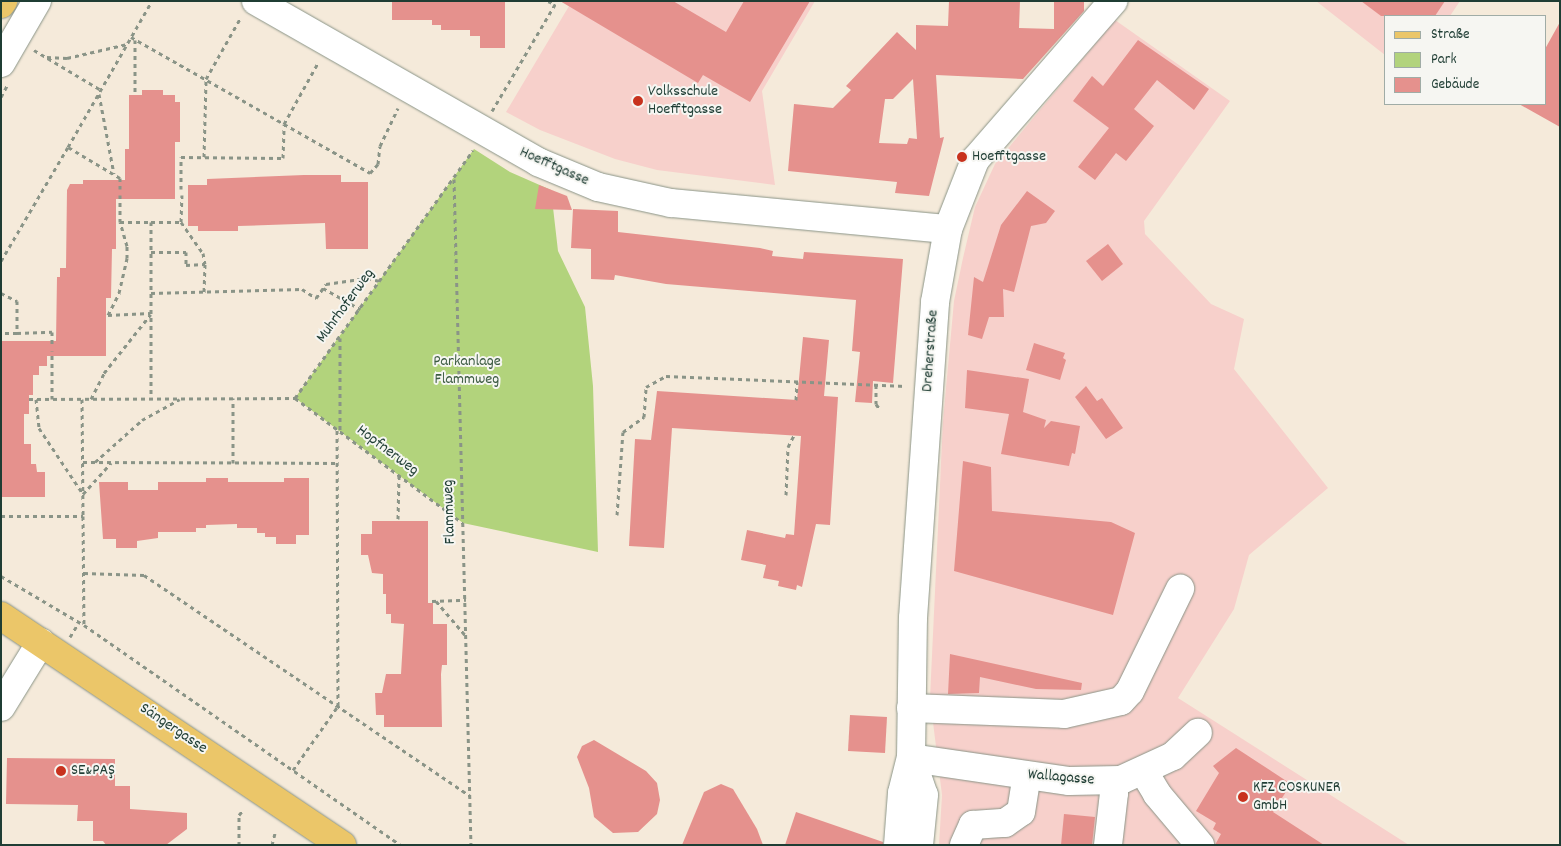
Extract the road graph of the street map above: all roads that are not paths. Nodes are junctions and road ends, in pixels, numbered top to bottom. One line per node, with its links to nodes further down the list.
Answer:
1 (37, 1): 4 (street)
2 (1113, 1): 5 (street, Dreherstraße)
3 (250, 7): 5 (street, Hoefftgasse)
4 (1, 64)
5 (948, 229): 10 (street, Dreherstraße)
6 (1180, 589): 10 (street)
7 (1, 616): 8 (main road, Sängergasse)
8 (54, 642): 9 (street); 16 (main road, Sängergasse)
9 (1, 706)
10 (911, 708): 12 (street, Dreherstraße)
11 (1198, 733): 13 (street, Wallagasse)
12 (911, 758): 14 (street, Wallagasse); 17 (street, Dreherstraße); 18 (street, Dreherstraße)
13 (1144, 772): 15 (street, Wallagasse); 21 (street)
14 (1027, 775): 15 (street, Wallagasse); 19 (street)
15 (1113, 780): 20 (street)
16 (342, 845)
17 (898, 845)
18 (919, 845)
19 (964, 845)
20 (1108, 845)
21 (1200, 845)

